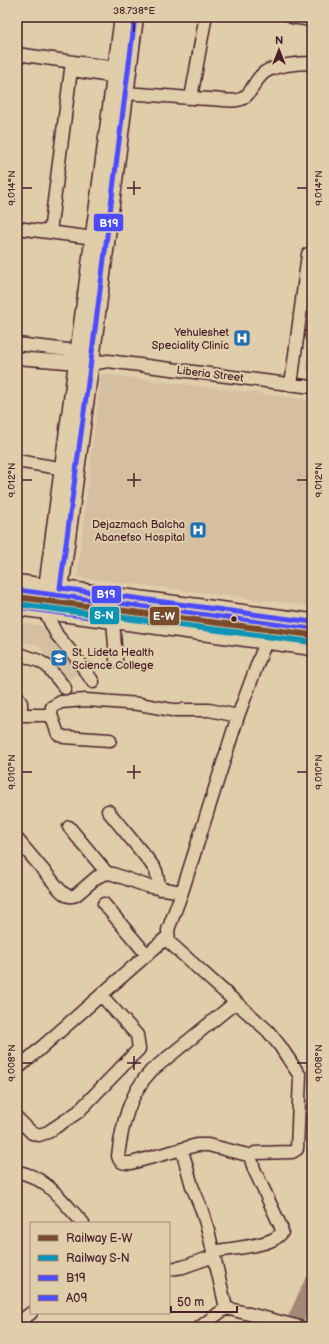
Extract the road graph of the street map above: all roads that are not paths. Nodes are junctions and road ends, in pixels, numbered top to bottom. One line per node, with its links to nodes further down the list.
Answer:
1 (123, 17): 10 (main road)
2 (135, 17): 10 (main road)
3 (292, 17): 5 (street)
4 (205, 20): 11 (street)
5 (312, 20)
6 (17, 54): 9 (street)
7 (17, 62): 9 (street)
8 (312, 63): 11 (street)
9 (71, 66): 10 (street); 13 (street)
10 (123, 77): 11 (street); 14 (main road)
11 (191, 98)
12 (17, 228): 13 (street)
13 (50, 232): 14 (street)
14 (101, 238): 18 (main road)
15 (308, 254): 19 (street)
16 (17, 344): 18 (street, Liberia Street)
17 (17, 358): 18 (street, Liberia Street)
18 (85, 358): 19 (street, Liberia Street); 22 (main road)
19 (291, 385): 20 (street, Liberia Street)
20 (312, 387)
21 (17, 461): 22 (street)
22 (70, 469): 24 (main road)
23 (17, 583): 24 (main road)
24 (54, 587): 26 (main road); 27 (main road)
25 (17, 607): 26 (main road)
26 (50, 614): 28 (main road); 34 (street)
27 (270, 617): 29 (main road); 30 (street)
28 (114, 620): 30 (main road); 33 (street)
29 (312, 622)
30 (266, 641): 31 (main road); 38 (street)
31 (312, 647)
32 (17, 653): 35 (street)
33 (116, 660)
34 (93, 682)
35 (65, 688)
36 (17, 696): 39 (street)
37 (51, 716): 38 (street); 39 (street); 40 (street)
38 (238, 716): 46 (street)
39 (19, 717)
40 (110, 740)
41 (108, 811): 45 (street)
42 (69, 827): 44 (street)
43 (17, 839): 44 (street)
44 (107, 873): 45 (street)
45 (160, 889): 46 (street)
46 (182, 892): 48 (street)
47 (104, 904): 49 (street)
48 (167, 937): 49 (street); 51 (street)
49 (147, 955): 50 (street)
50 (101, 994): 52 (street); 53 (street)
51 (236, 1002): 54 (street); 55 (street)
52 (17, 1069)
53 (17, 1118)
54 (182, 1150): 55 (street); 58 (street)
55 (252, 1156): 58 (street)
56 (17, 1172): 57 (street)
57 (82, 1222)
58 (214, 1254): 59 (street); 60 (street)
59 (170, 1269)
60 (226, 1308): 62 (street); 64 (street)
61 (30, 1314): 63 (street)
62 (298, 1326)
63 (17, 1327)
64 (200, 1327)

